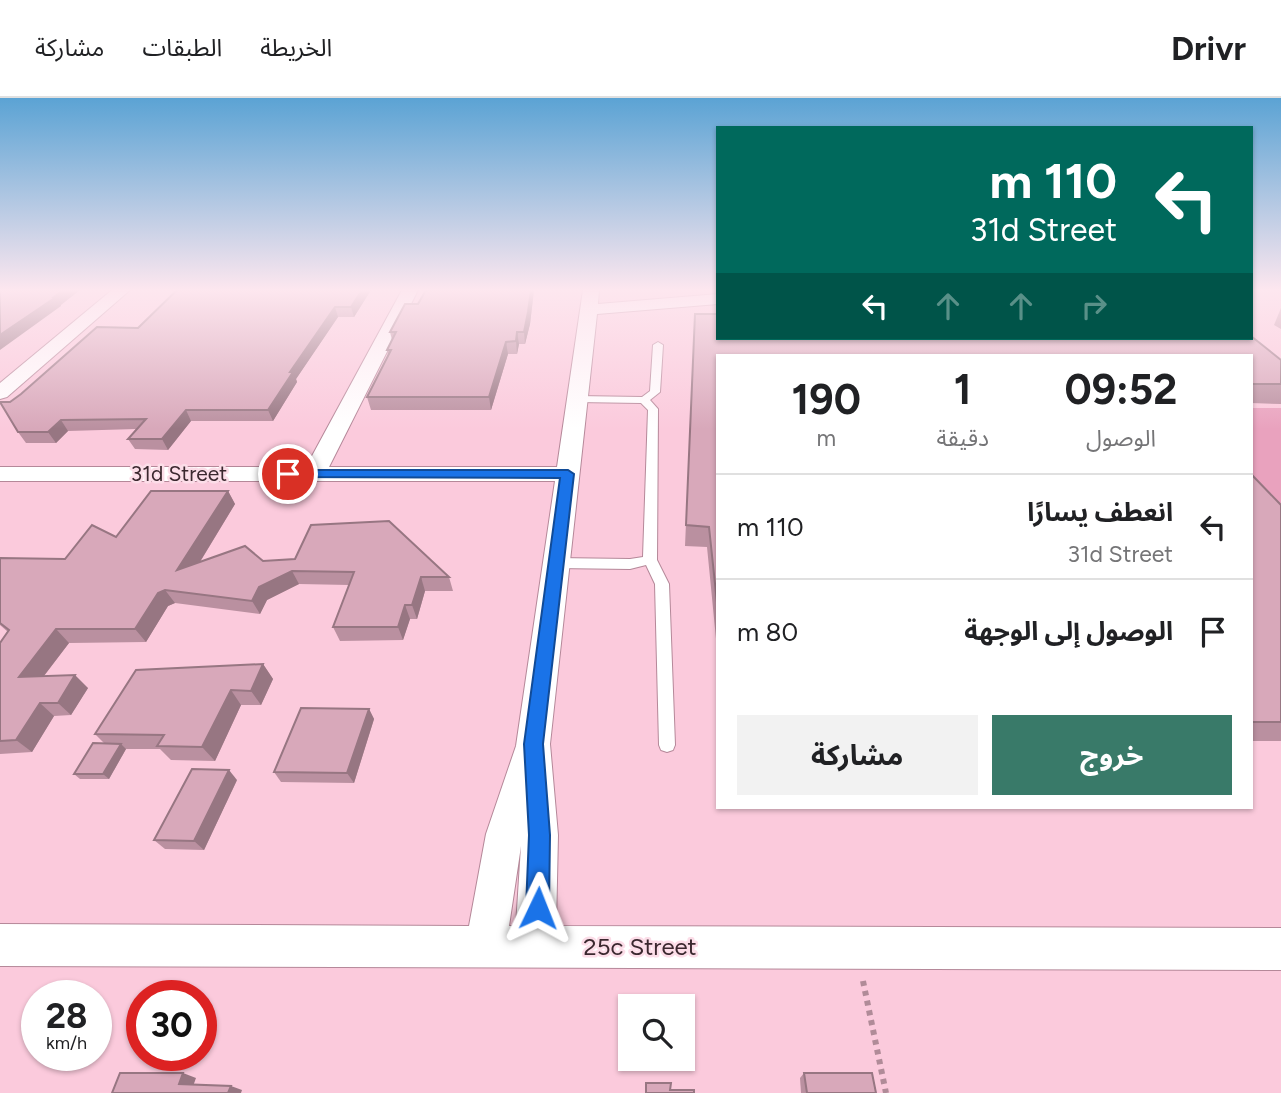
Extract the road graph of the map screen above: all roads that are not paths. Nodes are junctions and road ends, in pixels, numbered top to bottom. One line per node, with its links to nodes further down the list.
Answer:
1 (67, 336): 5 (street)
2 (386, 336): 9 (street)
3 (585, 336): 6 (street)
4 (657, 345): 7 (lane)
5 (0, 393)
6 (577, 399): 7 (lane); 10 (street)
7 (644, 400): 11 (lane)
8 (0, 474): 9 (street, 31d Street)
9 (314, 474): 10 (street, 31d Street)
10 (568, 474): 12 (street)
11 (650, 560): 12 (lane); 14 (lane)
12 (556, 563): 13 (street)
13 (533, 744): 16 (street); 17 (street)
14 (667, 745)
15 (0, 945): 16 (street, 25c Street)
16 (486, 946): 17 (street, 25c Street)
17 (535, 947): 18 (street, 25c Street)
18 (1281, 949)

